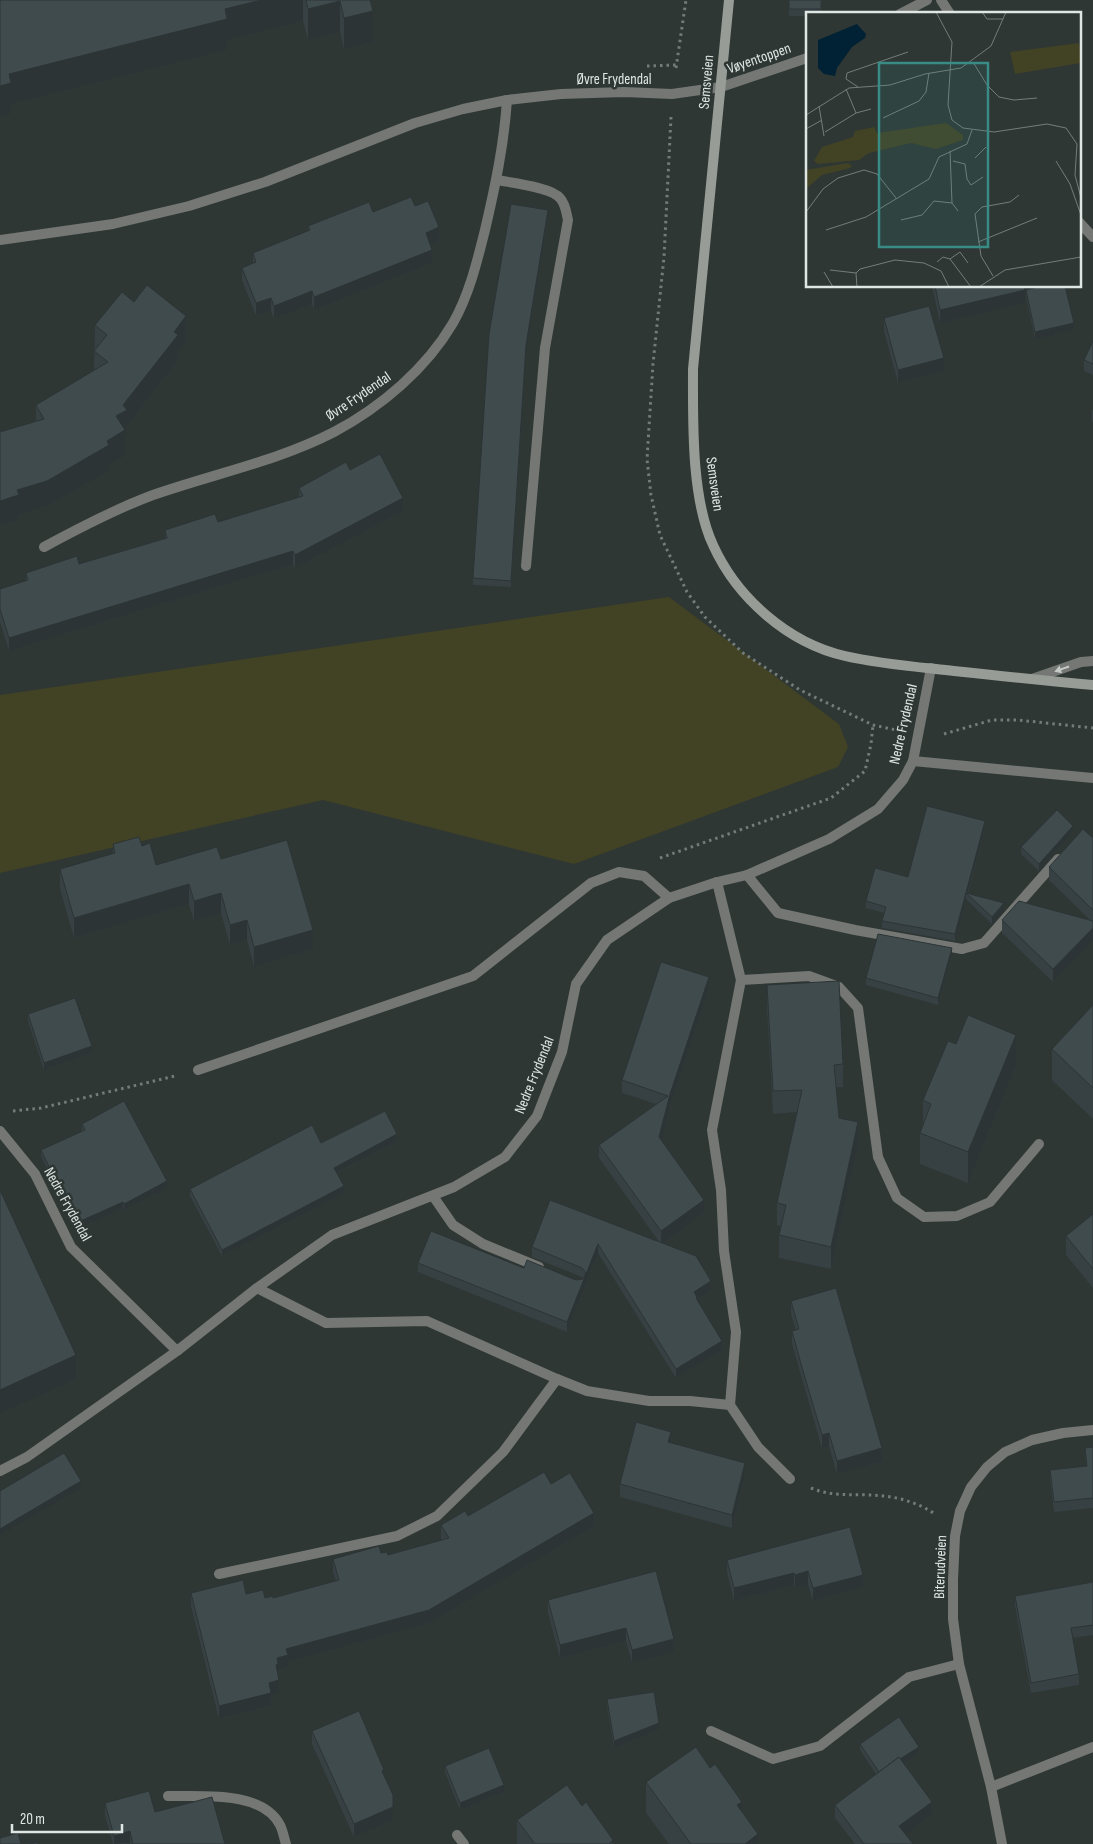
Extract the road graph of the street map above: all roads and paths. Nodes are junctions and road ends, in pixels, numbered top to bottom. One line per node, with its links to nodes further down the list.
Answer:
1 (686, 0): 9 (path)
2 (729, 0): 8 (main road, Semsveien)
3 (927, 0): 5 (street)
4 (941, 0): 6 (street)
5 (904, 12)
6 (949, 12)
7 (806, 58): 8 (street, Vøyentoppen)
8 (721, 87): 9 (street, Øvre Frydendal); 18 (main road, Semsveien)
9 (672, 94): 10 (street, Øvre Frydendal); 21 (path)
10 (507, 100): 11 (street, Øvre Frydendal); 14 (street, Øvre Frydendal)
11 (497, 180): 15 (street, Øvre Frydendal); 16 (street)
12 (1080, 223): 13 (street)
13 (1093, 237)
14 (0, 240)
15 (44, 547)
16 (526, 566)
17 (1093, 660): 19 (street, one-way to 19)
18 (930, 668): 19 (main road, Semsveien); 23 (street, Nedre Frydendal)
19 (1032, 679): 20 (main road, Semsveien)
20 (1093, 685)
21 (873, 725): 23 (path); 27 (path)
22 (1093, 728): 23 (path)
23 (919, 736): 24 (street, Nedre Frydendal)
24 (913, 761): 25 (street); 28 (street, Nedre Frydendal)
25 (1093, 778)
26 (1064, 852): 28 (street)
27 (619, 872): 30 (street); 32 (street)
28 (747, 875): 29 (street, Nedre Frydendal)
29 (717, 882): 30 (street, Nedre Frydendal); 31 (street)
30 (669, 898): 36 (street, Nedre Frydendal)
31 (741, 980): 35 (street); 41 (street)
32 (198, 1070): 33 (path)
33 (8, 1111)
34 (0, 1132): 39 (street, Nedre Frydendal)
35 (1039, 1144)
36 (433, 1196): 37 (street); 38 (street, Nedre Frydendal)
37 (553, 1273)
38 (257, 1288): 39 (street, Nedre Frydendal); 40 (street)
39 (177, 1351): 43 (street, Nedre Frydendal)
40 (557, 1379): 41 (street); 46 (street)
41 (730, 1405): 44 (street)
42 (1093, 1430): 47 (street, Biterudveien)
43 (0, 1472)
44 (790, 1479): 45 (path)
45 (940, 1518)
46 (219, 1574)
47 (959, 1664): 48 (street); 50 (street, Biterudveien)
48 (711, 1730)
49 (1093, 1747): 50 (street)
50 (991, 1787): 55 (street, Biterudveien)
51 (168, 1796): 53 (street)
52 (457, 1835): 54 (street)
53 (286, 1844)
54 (464, 1844)
55 (1002, 1844)

